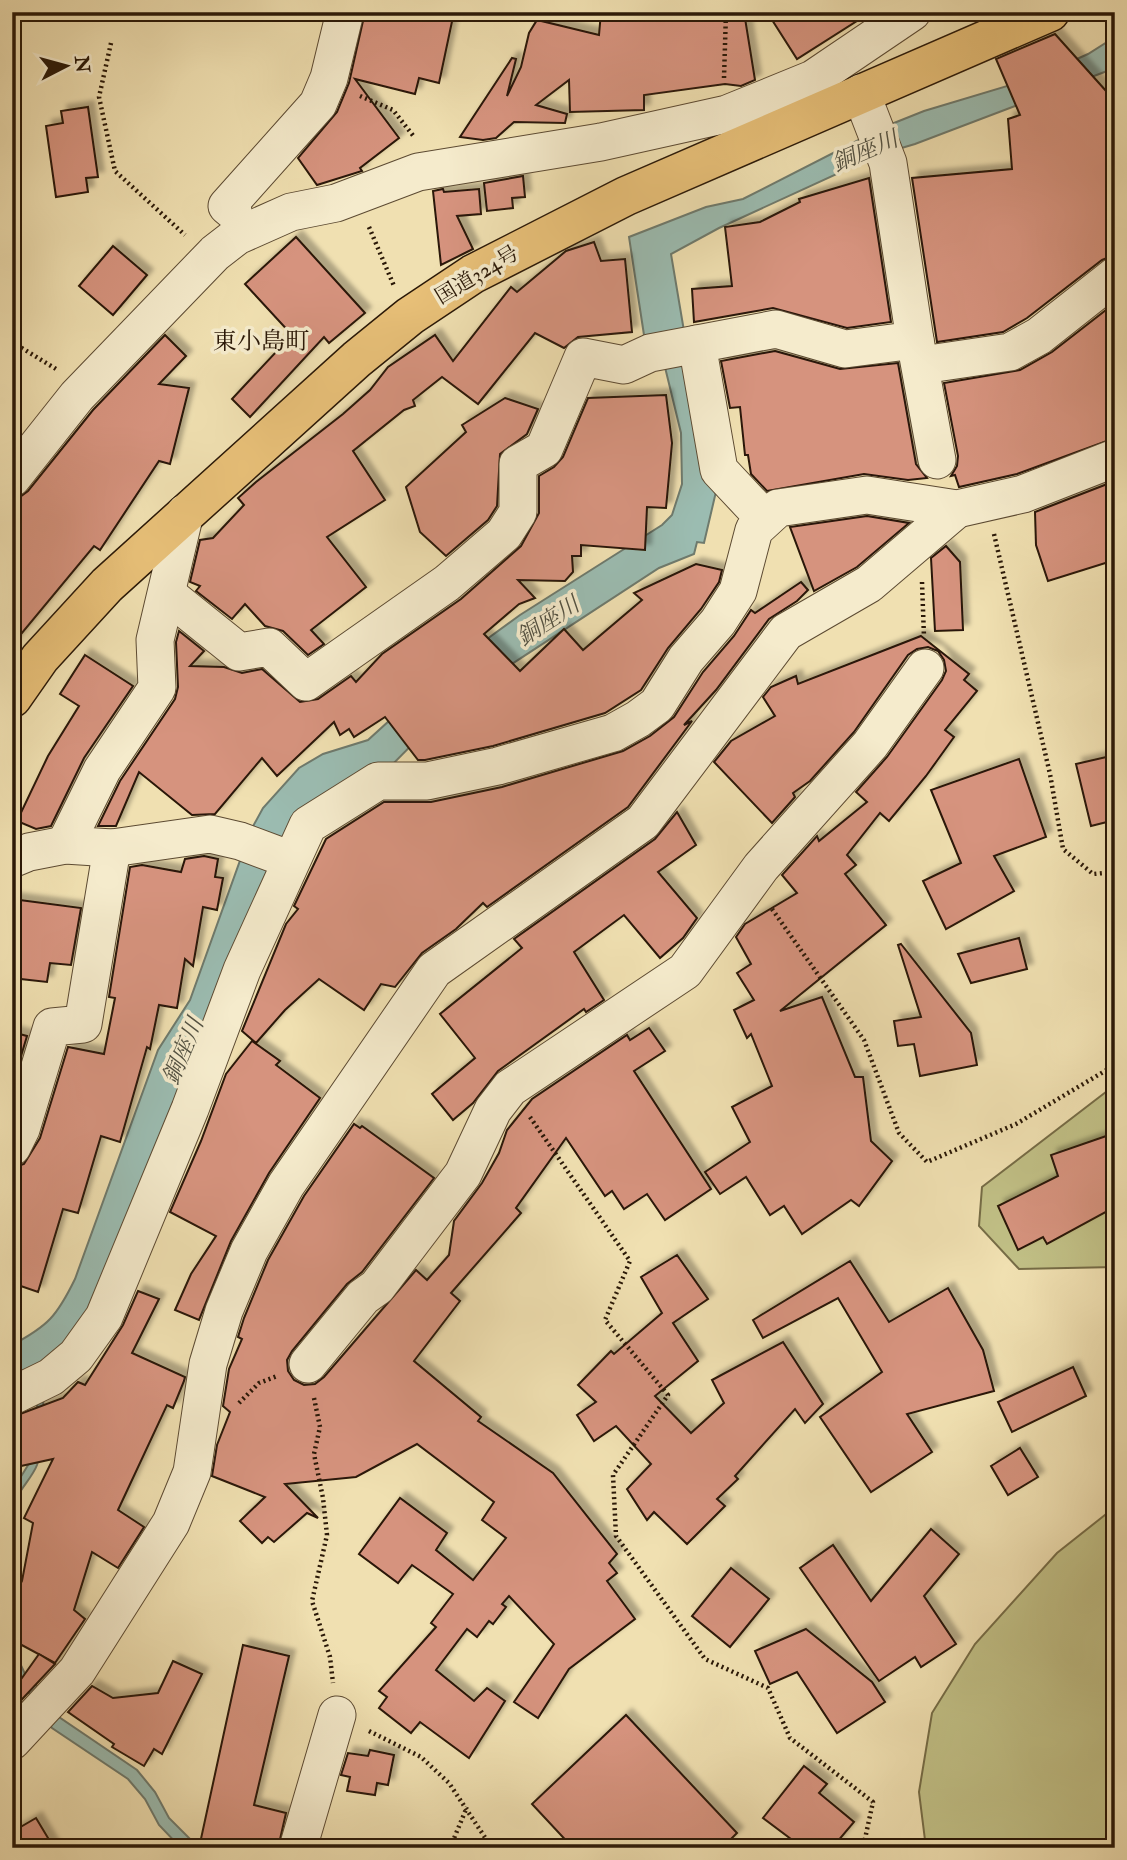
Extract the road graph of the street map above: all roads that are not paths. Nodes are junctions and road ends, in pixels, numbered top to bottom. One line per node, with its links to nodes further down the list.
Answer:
1 (345, 12): 5 (street)
2 (912, 12): 11 (street)
3 (1051, 12): 4 (highway, 国道324号)
4 (866, 106): 8 (street); 13 (highway, 国道324号)
5 (230, 208)
6 (1115, 276): 8 (street)
7 (695, 345): 8 (street); 14 (street); 15 (street)
8 (918, 353): 10 (street)
9 (1115, 458): 12 (street)
10 (937, 460)
11 (12, 478)
12 (972, 506): 14 (street); 26 (street)
13 (185, 513): 15 (street); 17 (highway, 国道324号)
14 (765, 519): 21 (street)
15 (168, 595): 18 (street)
16 (925, 668): 23 (street)
17 (12, 698)
18 (65, 845): 19 (street); 20 (street)
19 (112, 848): 21 (street); 22 (street)
20 (12, 859)
21 (291, 860): 24 (street)
22 (12, 1147)
23 (308, 1364)
24 (12, 1396)
25 (337, 1715): 27 (street)
26 (12, 1741)
27 (298, 1848)

